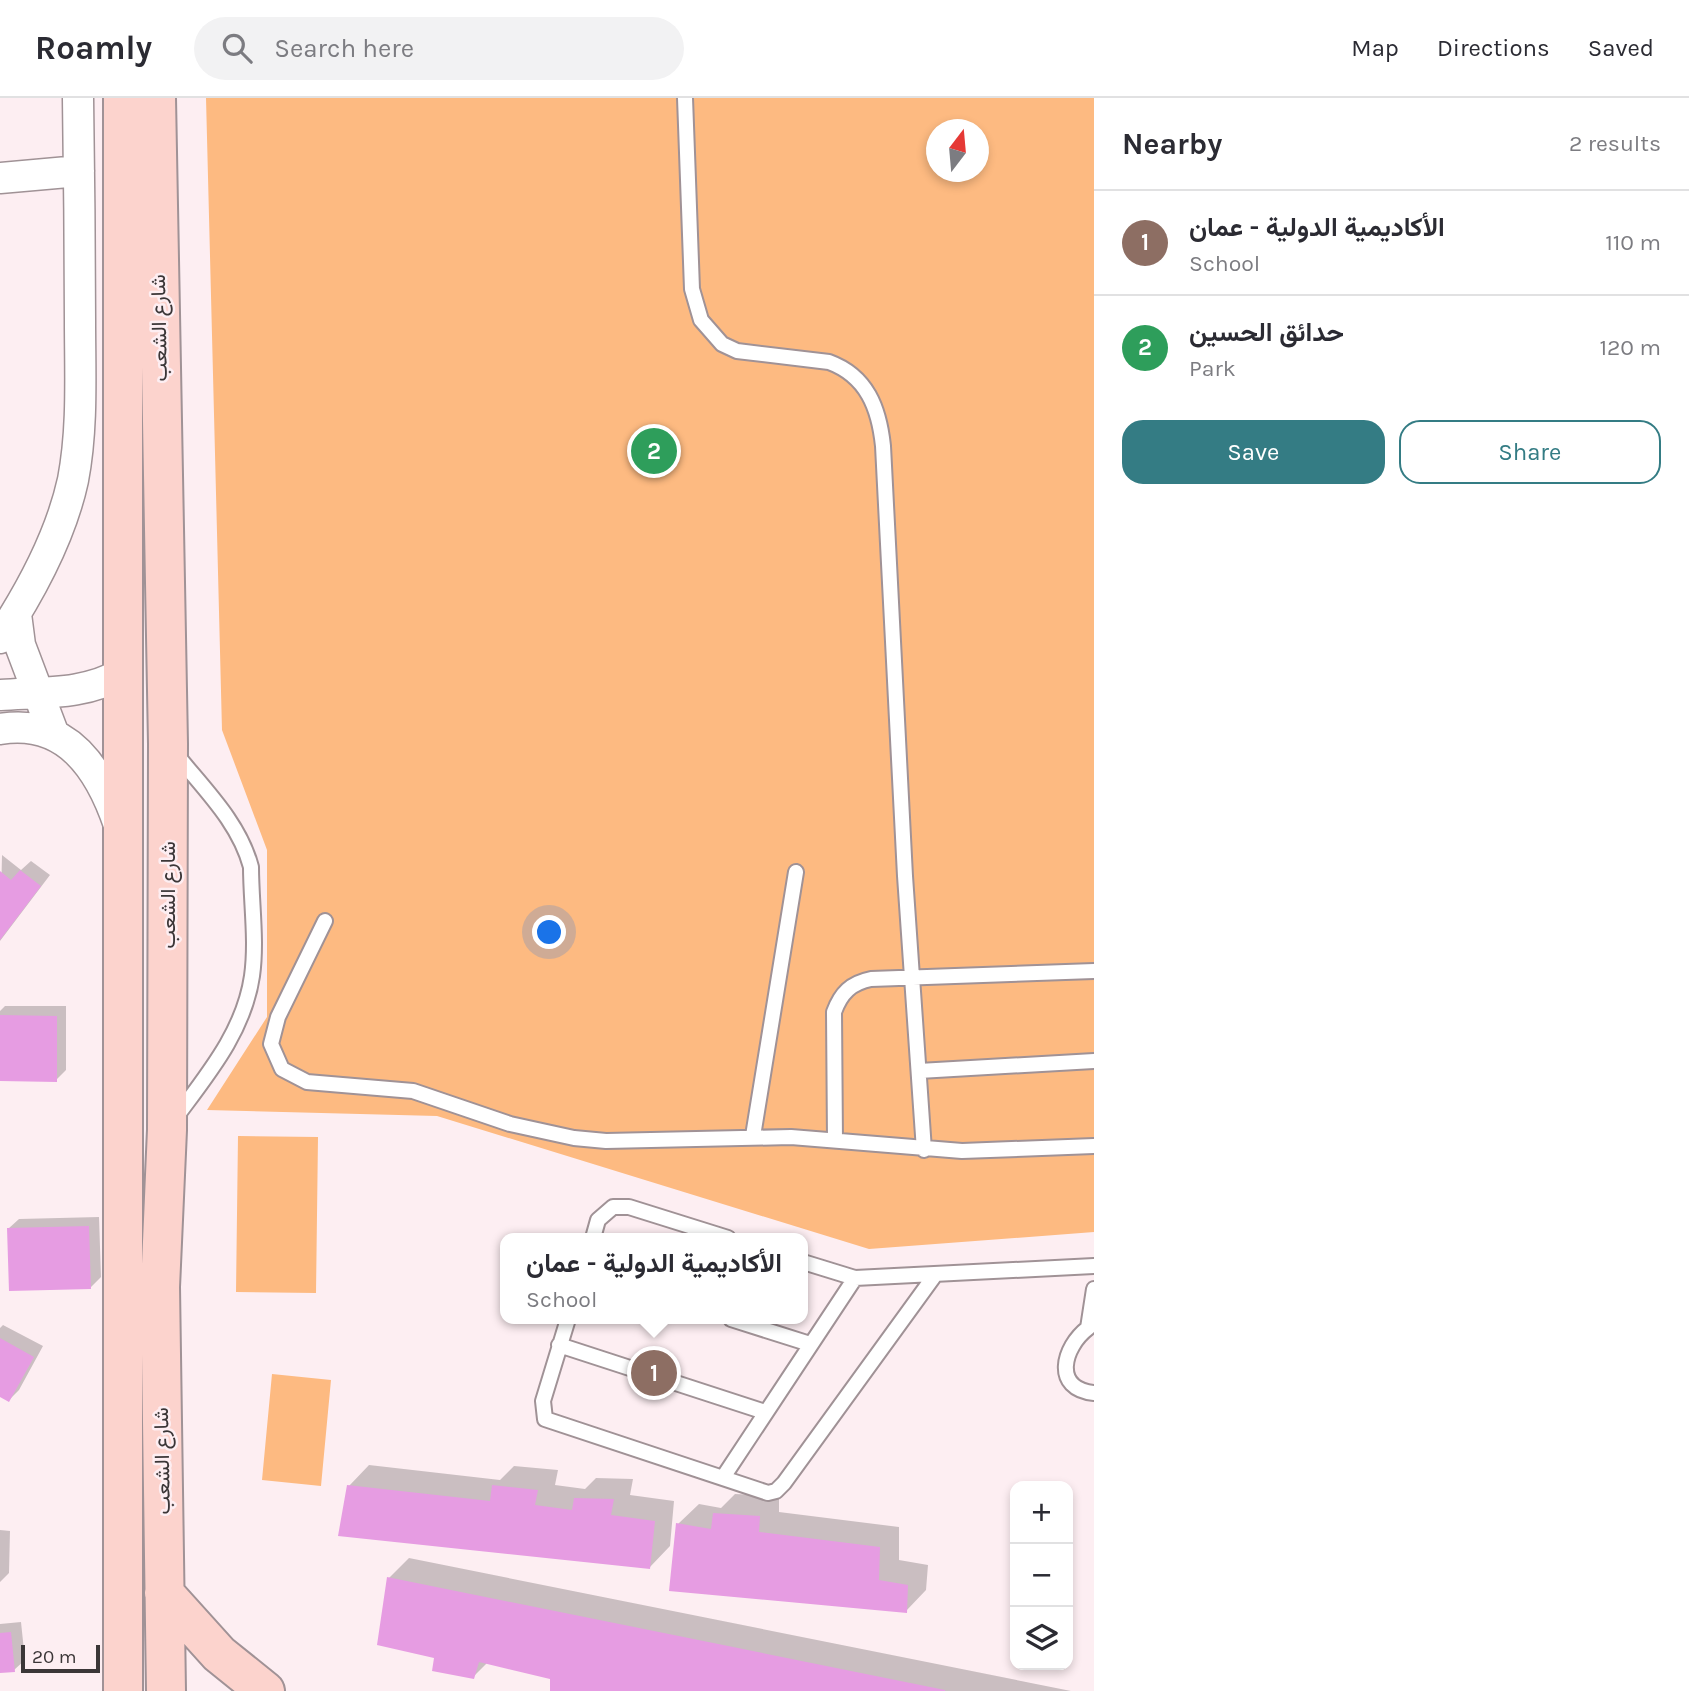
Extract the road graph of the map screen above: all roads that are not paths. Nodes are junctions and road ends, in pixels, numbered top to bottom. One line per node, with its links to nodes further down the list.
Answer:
1 (78, 98): 5 (street)
2 (123, 98): 7 (main road, شارع الشعب)
3 (156, 98): 8 (main road, شارع الشعب)
4 (685, 98): 20 (lane)
5 (79, 171): 6 (street); 9 (street)
6 (0, 178)
7 (122, 436): 8 (main road); 10 (main road, شارع الشعب)
8 (161, 436): 15 (main road, شارع الشعب)
9 (8, 626): 11 (street)
10 (122, 673): 11 (street); 16 (main road, شارع الشعب)
11 (38, 692): 12 (street); 14 (street)
12 (0, 695)
13 (0, 729): 14 (street)
14 (54, 735): 16 (street)
15 (168, 744): 23 (main road, شارع الشعب); 23 (lane)
16 (124, 839): 34 (main road, شارع الشعب)
17 (796, 872): 24 (lane)
18 (325, 921): 24 (lane)
19 (1094, 971): 20 (lane)
20 (912, 977): 22 (lane); 25 (lane)
21 (1094, 1061): 22 (lane)
22 (919, 1071): 27 (lane)
23 (167, 1130): 34 (main road, شارع الشعب)
24 (753, 1136): 25 (lane)
25 (835, 1140): 27 (lane)
26 (1094, 1146): 27 (lane)
27 (924, 1150)
28 (594, 1233): 29 (lane)
29 (712, 1233)
30 (808, 1264): 33 (lane)
31 (1094, 1266): 32 (lane)
32 (935, 1275): 33 (lane); 42 (lane)
33 (855, 1278): 38 (lane)
34 (142, 1287): 43 (main road, شارع الشعب); 44 (main road, شارع الشعب)
35 (1094, 1289): 40 (lane)
36 (566, 1324): 39 (lane)
37 (747, 1324): 38 (lane)
38 (810, 1344): 41 (lane)
39 (559, 1345): 41 (lane); 42 (lane)
40 (1094, 1393)
41 (765, 1412): 42 (lane)
42 (724, 1476)
43 (164, 1593): 46 (main road, شارع الشعب); 47 (main road)
44 (122, 1674): 45 (main road)
45 (142, 1691)
46 (166, 1691)
47 (265, 1691)

